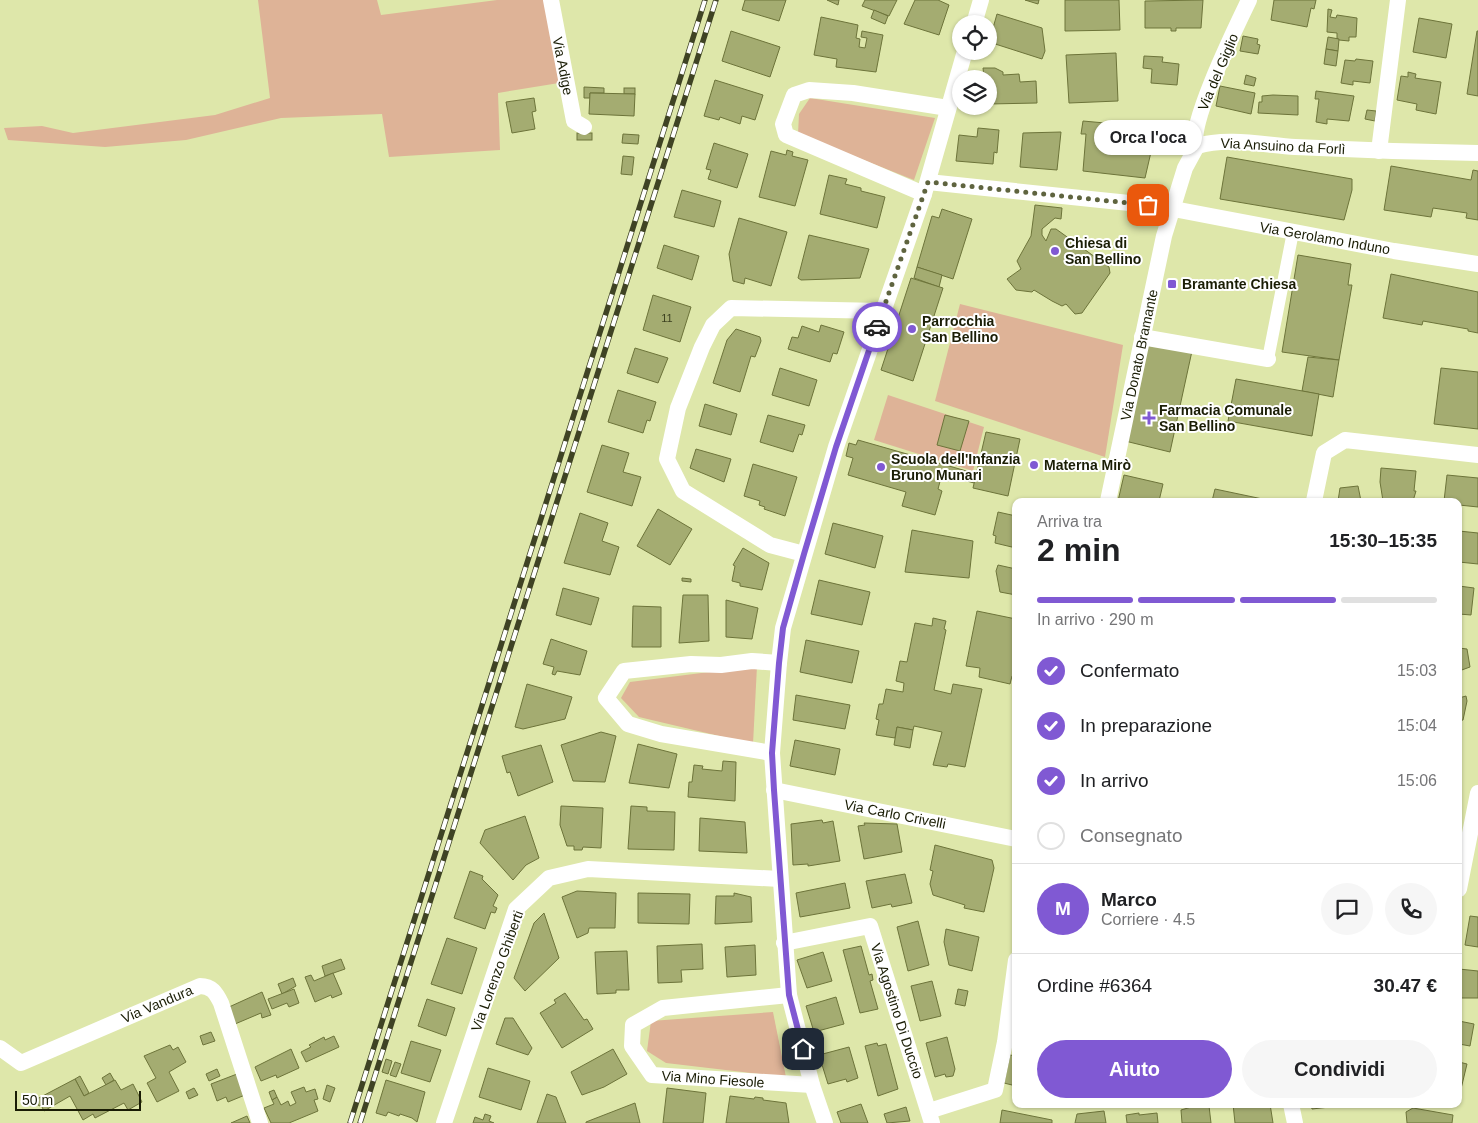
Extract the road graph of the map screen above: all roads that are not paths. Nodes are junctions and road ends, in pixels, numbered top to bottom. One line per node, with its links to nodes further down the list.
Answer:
1 (551, 0): 8 (street, Via Adige)
2 (982, 0): 5 (street)
3 (1249, 0): 9 (street, Via del Giglio)
4 (1398, 0): 10 (street)
5 (977, 15)
6 (962, 60): 7 (street)
7 (948, 108): 12 (street); 12 (street, Via Gerolamo Induno)
8 (584, 127)
9 (1197, 146): 10 (street, Via Ansuino da Forlì); 13 (street)
10 (1379, 151): 11 (street, Via Ansuino da Forlì)
11 (1478, 153)
12 (926, 188): 13 (street, Via Gerolamo Induno); 16 (street)
13 (1172, 209): 14 (street, Via Gerolamo Induno); 17 (street, Via Donato Bramante)
14 (1293, 232): 15 (street, Via Gerolamo Induno); 18 (street)
15 (1478, 264)
16 (882, 311): 22 (street); 22 (street)
17 (1142, 337): 18 (street); 20 (street, Via Donato Bramante)
18 (1268, 359)
19 (1478, 455): 21 (street)
20 (1109, 498)
21 (1315, 498)
22 (804, 554): 23 (street)
23 (779, 663): 24 (street); 24 (street)
24 (772, 753): 25 (street)
25 (774, 790): 27 (street, Via Carlo Crivelli); 29 (street)
26 (1478, 793): 28 (street)
27 (1012, 838)
28 (1462, 873)
29 (780, 879): 30 (street); 38 (street, Via Lorenzo Ghiberti)
30 (784, 943): 32 (street); 36 (street, Via Agostino Di Duccio)
31 (1012, 990): 36 (street)
32 (789, 995): 34 (street); 34 (street, Via Mino Fiesole)
33 (0, 1048): 37 (street, Via Vandura)
34 (812, 1085): 39 (street)
35 (1292, 1108): 40 (street)
36 (931, 1117)
37 (260, 1123)
38 (444, 1123)
39 (825, 1123)
40 (1295, 1123)

